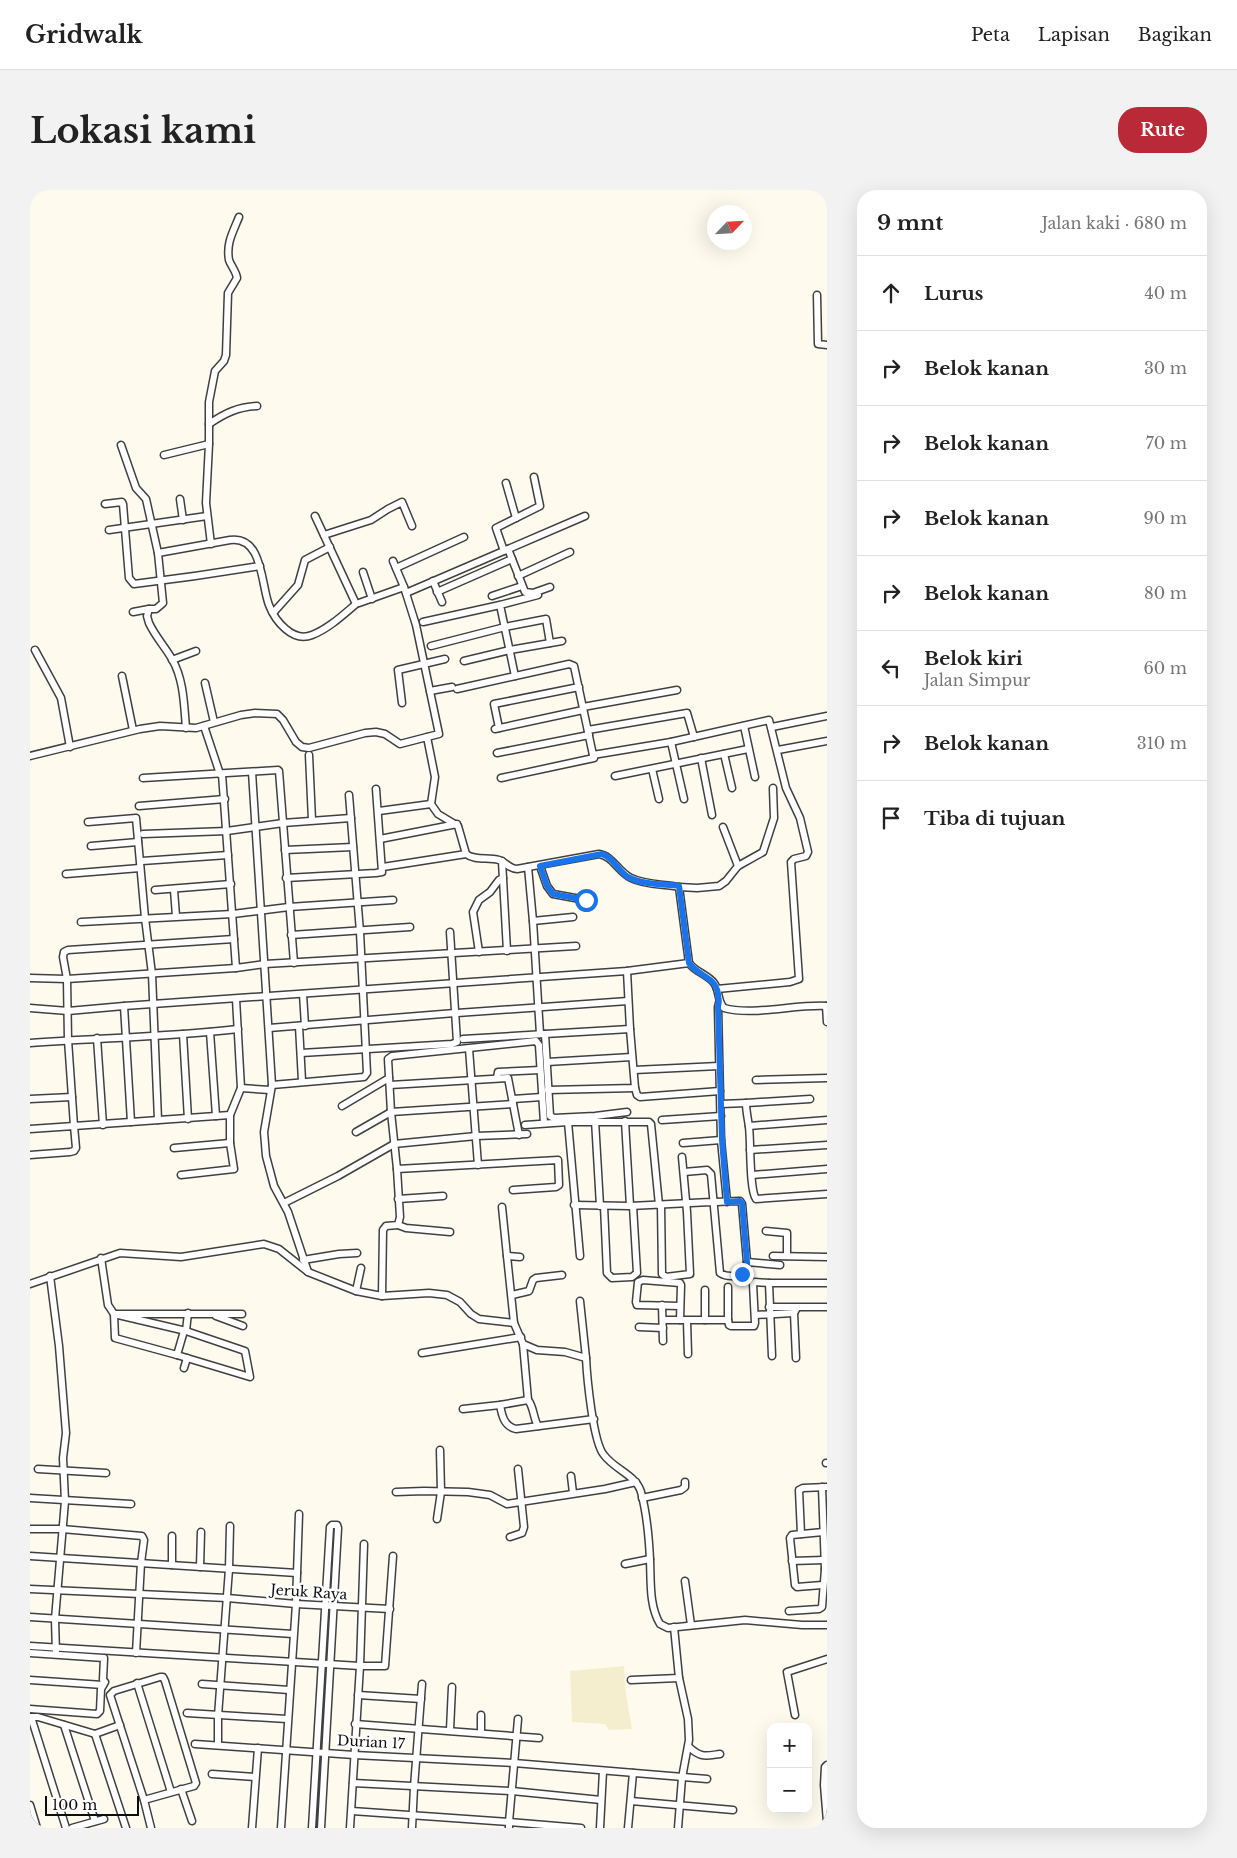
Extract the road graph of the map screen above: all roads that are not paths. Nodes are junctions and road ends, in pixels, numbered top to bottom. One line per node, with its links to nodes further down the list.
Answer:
1 (239, 217): 5 (street)
2 (817, 295): 3 (street)
3 (827, 345)
4 (257, 406): 5 (street)
5 (209, 424): 6 (street)
6 (210, 444): 8 (street); 13 (street)
7 (121, 445): 18 (street)
8 (164, 455)
9 (534, 477): 16 (street)
10 (506, 482): 16 (street)
11 (180, 499): 17 (street)
12 (105, 504): 20 (street)
13 (207, 516): 17 (street); 24 (street)
14 (315, 516): 22 (street)
15 (585, 516): 26 (street)
16 (516, 518): 26 (street)
17 (183, 520): 18 (street)
18 (151, 525): 20 (street); 28 (street)
19 (412, 526): 22 (street)
20 (125, 528): 21 (street); 33 (street)
21 (109, 530)
22 (324, 535): 25 (street)
23 (464, 537): 37 (street)
24 (211, 544): 28 (street); 30 (street)
25 (330, 548): 47 (street); 47 (street)
26 (506, 550): 29 (street); 34 (street)
27 (570, 552): 32 (street)
28 (158, 553): 33 (street)
29 (512, 560): 32 (street); 38 (street)
30 (260, 566): 33 (street); 47 (street)
31 (363, 572): 41 (street)
32 (518, 576): 35 (street)
33 (160, 579): 45 (street)
34 (433, 581): 37 (street); 38 (street)
35 (522, 586): 36 (street); 40 (street)
36 (550, 587)
37 (405, 590): 41 (street); 59 (street)
38 (437, 592): 42 (street)
39 (538, 595): 44 (street)
40 (492, 596)
41 (372, 599): 43 (street)
42 (442, 602)
43 (359, 603)
44 (500, 605): 48 (street); 49 (street)
45 (149, 610): 46 (street); 57 (street)
46 (133, 612)
47 (273, 613)
48 (423, 622)
49 (505, 627): 51 (street); 52 (street); 54 (street)
50 (562, 641): 51 (street)
51 (550, 643): 54 (street)
52 (431, 646)
53 (35, 650): 80 (street)
54 (510, 650): 58 (street); 61 (street)
55 (196, 651): 57 (street)
56 (445, 659): 59 (street)
57 (172, 660): 72 (street)
58 (464, 662)
59 (424, 664): 65 (street); 66 (street)
60 (122, 676): 74 (street)
61 (515, 676): 63 (street); 65 (street)
62 (204, 683): 69 (street)
63 (579, 687): 67 (street); 67 (street)
64 (677, 690): 67 (street)
65 (430, 691): 76 (street)
66 (402, 703)
67 (583, 709): 75 (street)
68 (827, 716): 73 (street)
69 (214, 722): 70 (street); 76 (street)
70 (204, 726): 72 (street); 92 (street)
71 (744, 726): 73 (street); 77 (street); 81 (street)
72 (186, 728): 74 (street)
73 (772, 728): 82 (street)
74 (133, 730): 80 (street)
75 (588, 732): 77 (street); 83 (street); 86 (street)
76 (427, 737): 104 (street)
77 (694, 737): 79 (street)
78 (827, 741): 82 (street)
79 (671, 742): 86 (street); 89 (street)
80 (70, 747): 87 (street)
81 (748, 749): 84 (street); 94 (street)
82 (778, 750): 172 (street)
83 (497, 753)
84 (724, 754): 88 (street); 97 (street)
85 (310, 755): 109 (street)
86 (593, 755): 96 (street)
87 (30, 756)
88 (701, 758): 89 (street); 107 (street)
89 (676, 763): 90 (street); 103 (street)
90 (652, 769): 93 (street); 102 (street)
91 (252, 772): 92 (street); 111 (street); 113 (street)
92 (221, 774): 95 (street); 101 (street)
93 (615, 776)
94 (756, 777)
95 (143, 778)
96 (501, 778)
97 (732, 788)
98 (773, 788): 127 (street)
99 (376, 789): 106 (street)
100 (349, 795): 108 (street)
101 (225, 799): 105 (street); 115 (street)
102 (659, 799)
103 (684, 799)
104 (431, 804): 106 (street); 112 (street)
105 (139, 806)
106 (378, 811): 117 (street)
107 (712, 815)
108 (351, 818): 109 (street); 120 (street)
109 (312, 820): 111 (street)
110 (88, 822): 118 (street)
111 (283, 823): 113 (street); 121 (street)
112 (456, 824): 117 (street); 122 (street)
113 (255, 826): 115 (street); 143 (street)
114 (723, 827): 127 (street)
115 (227, 831): 116 (street); 123 (street)
116 (143, 834)
117 (380, 839): 128 (street)
118 (138, 842): 119 (street); 130 (street)
119 (91, 846)
120 (353, 847): 121 (street); 132 (street)
121 (285, 850): 133 (street)
122 (466, 854): 125 (street); 128 (street)
123 (228, 855): 124 (street); 135 (street)
124 (142, 861)
125 (502, 861): 129 (street); 134 (street)
126 (540, 866): 129 (street); 136 (street); 140 (street)
127 (738, 866): 136 (street)
128 (383, 867): 132 (street)
129 (528, 867): 148 (street)
130 (140, 868): 131 (street); 146 (street)
131 (66, 874)
132 (355, 874): 133 (street); 141 (street)
133 (286, 878): 142 (street)
134 (503, 878): 158 (street); 159 (street)
135 (231, 884): 138 (street); 144 (street)
136 (679, 886): 163 (street)
137 (154, 890): 138 (street)
138 (174, 890): 145 (street)
139 (393, 900): 141 (street)
140 (586, 900)
141 (358, 903): 142 (street); 151 (street)
142 (289, 907): 143 (street); 153 (street)
143 (262, 910): 144 (street); 164 (street)
144 (233, 914): 145 (street); 154 (street)
145 (176, 916): 146 (street)
146 (144, 918): 149 (street); 155 (street)
147 (573, 918): 148 (street)
148 (533, 921): 157 (street)
149 (81, 922)
150 (410, 927): 151 (street)
151 (360, 932): 153 (street); 161 (street)
152 (450, 932): 160 (street)
153 (291, 935): 162 (street)
154 (234, 940): 155 (street); 165 (street)
155 (148, 946): 167 (street); 170 (street)
156 (576, 946): 157 (street)
157 (534, 949): 158 (street); 168 (street)
158 (507, 951): 159 (street)
159 (479, 952): 160 (street)
160 (451, 954): 161 (street); 171 (street)
161 (360, 960): 162 (street); 173 (street)
162 (294, 963): 164 (street)
163 (689, 963): 166 (street); 172 (street)
164 (266, 964): 165 (street); 175 (street)
165 (236, 968): 167 (street)
166 (627, 971): 168 (street); 177 (street)
167 (152, 974): 170 (street); 179 (street)
168 (537, 977): 171 (street); 182 (street)
169 (30, 978): 170 (street)
170 (67, 980): 184 (street)
171 (452, 983): 173 (street); 185 (street)
172 (717, 989): 178 (street)
173 (362, 990): 174 (street); 186 (street)
174 (303, 994): 175 (street); 188 (street)
175 (267, 996): 176 (street); 189 (street)
176 (236, 999): 179 (street); 190 (street)
177 (628, 1001): 182 (street); 191 (street)
178 (719, 1002): 181 (street); 206 (street)
179 (152, 1004): 180 (street); 196 (street)
180 (124, 1006): 184 (street); 195 (street)
181 (827, 1006): 187 (street)
182 (538, 1007): 185 (street); 194 (street)
183 (30, 1008): 184 (street)
184 (68, 1011): 199 (street)
185 (456, 1013): 186 (street); 201 (street)
186 (365, 1022): 188 (street); 201 (street)
187 (827, 1022)
188 (302, 1026): 189 (street); 203 (street)
189 (269, 1028): 214 (street)
190 (238, 1029): 192 (street); 215 (street)
191 (630, 1029): 194 (street); 204 (street)
192 (210, 1032): 193 (street); 231 (street)
193 (183, 1034): 196 (street); 233 (street)
194 (542, 1034): 198 (street); 205 (street)
195 (126, 1036): 196 (street); 197 (street); 239 (street)
196 (154, 1037): 235 (street)
197 (97, 1038): 199 (street); 242 (street)
198 (464, 1039)
199 (68, 1040): 200 (street); 219 (street)
200 (30, 1043)
201 (367, 1048): 203 (street); 213 (street)
202 (469, 1049): 205 (street); 210 (street); 212 (street)
203 (301, 1054): 213 (street)
204 (632, 1057): 205 (street); 207 (street)
205 (543, 1065): 208 (street); 217 (street); 220 (street)
206 (719, 1066): 207 (street); 218 (street)
207 (634, 1070): 216 (street)
208 (497, 1078): 210 (street); 223 (street)
209 (827, 1078): 211 (street)
210 (471, 1079): 212 (street); 227 (street)
211 (756, 1080)
212 (389, 1081): 226 (street); 228 (street)
213 (302, 1082): 214 (street)
214 (271, 1087): 215 (street); 270 (street)
215 (241, 1088): 230 (street)
216 (635, 1088): 217 (street); 218 (street)
217 (548, 1090): 234 (street)
218 (720, 1091): 225 (street)
219 (72, 1096): 221 (street); 244 (street)
220 (542, 1098): 223 (street); 241 (street)
221 (30, 1099)
222 (810, 1099): 224 (street)
223 (513, 1102): 227 (street); 248 (street)
224 (746, 1103): 225 (street); 245 (street)
225 (721, 1104): 232 (street)
226 (342, 1106)
227 (474, 1108): 228 (street); 248 (street)
228 (391, 1112): 247 (street); 252 (street)
229 (627, 1112): 234 (street)
230 (230, 1115): 231 (street); 250 (street)
231 (216, 1116): 233 (street)
232 (721, 1116): 236 (street); 249 (street)
233 (188, 1119): 235 (street)
234 (595, 1119): 238 (street); 240 (street); 274 (street)
235 (158, 1120): 239 (street)
236 (662, 1120)
237 (827, 1120): 245 (street)
238 (625, 1121): 273 (street); 275 (street)
239 (131, 1122): 242 (street)
240 (568, 1122): 241 (street); 272 (street)
241 (544, 1123): 243 (street)
242 (103, 1125): 244 (street)
243 (525, 1125)
244 (74, 1126): 246 (street); 256 (street)
245 (749, 1126): 255 (street)
246 (30, 1129)
247 (356, 1132)
248 (476, 1136): 252 (street); 258 (street)
249 (722, 1140): 251 (street); 269 (street)
250 (230, 1143): 254 (street); 262 (street)
251 (683, 1143)
252 (394, 1144): 259 (street); 270 (street)
253 (827, 1145): 255 (street)
254 (174, 1148)
255 (750, 1150): 263 (street)
256 (30, 1155)
257 (682, 1157): 261 (street)
258 (478, 1165): 259 (street); 264 (street)
259 (397, 1169): 267 (street)
260 (827, 1169): 263 (street)
261 (684, 1172): 268 (street); 271 (street)
262 (181, 1175)
263 (752, 1175): 265 (street)
264 (513, 1190)
265 (827, 1194)
266 (444, 1196): 267 (street)
267 (398, 1199): 277 (street)
268 (714, 1202): 269 (street); 271 (street); 289 (street)
269 (727, 1202): 289 (street)
270 (284, 1203): 288 (street)
271 (687, 1203): 273 (street); 273 (street)
272 (574, 1205): 274 (street); 283 (street)
273 (660, 1205): 275 (street)
274 (602, 1206): 275 (street); 275 (street)
275 (632, 1206)
276 (502, 1207): 281 (street)
277 (398, 1224): 279 (street); 302 (street)
278 (766, 1231): 285 (street)
279 (450, 1232)
280 (357, 1253): 288 (street)
281 (507, 1256): 282 (street); 301 (street)
282 (520, 1256)
283 (580, 1256)
284 (773, 1256): 285 (street)
285 (787, 1256): 287 (street)
286 (101, 1258): 292 (street); 294 (street); 310 (street)
287 (827, 1258)
288 (303, 1260): 292 (street)
289 (747, 1262): 290 (street)
290 (780, 1264)
291 (361, 1268): 300 (street)
292 (308, 1272): 300 (street)
293 (562, 1275): 301 (street)
294 (50, 1276): 297 (street); 342 (street)
295 (769, 1283): 296 (street); 306 (street); 313 (street)
296 (827, 1283)
297 (30, 1284)
298 (728, 1287): 318 (street)
299 (705, 1290): 317 (street)
300 (356, 1291): 302 (street)
301 (512, 1295): 319 (street)
302 (382, 1296): 319 (street)
303 (580, 1300): 331 (street)
304 (662, 1305): 305 (street); 305 (street); 315 (street)
305 (680, 1306): 316 (street)
306 (769, 1308): 308 (street); 314 (street)
307 (827, 1308): 308 (street)
308 (795, 1310): 314 (street); 332 (street)
309 (188, 1313): 310 (street); 311 (street); 323 (street)
310 (114, 1314): 323 (street); 328 (street)
311 (209, 1314): 312 (street); 320 (street)
312 (242, 1314)
313 (755, 1315): 314 (street); 318 (street)
314 (770, 1315): 329 (street)
315 (663, 1320): 316 (street); 322 (street)
316 (683, 1320): 317 (street); 327 (street)
317 (705, 1320): 318 (street)
318 (728, 1320)
319 (514, 1323): 324 (street)
320 (243, 1326)
321 (639, 1327): 322 (street)
322 (662, 1328): 325 (street)
323 (185, 1331): 328 (street); 330 (street)
324 (522, 1340): 326 (street); 331 (street); 334 (street)
325 (663, 1341)
326 (422, 1353)
327 (688, 1354)
328 (177, 1355): 330 (street)
329 (772, 1356)
330 (186, 1358): 333 (street)
331 (586, 1358): 337 (street)
332 (796, 1358)
333 (184, 1368)
334 (528, 1400): 335 (street); 338 (street)
335 (500, 1405): 336 (street); 338 (street)
336 (464, 1409)
337 (594, 1419): 338 (street); 345 (street)
338 (538, 1426)
339 (440, 1450): 349 (street)
340 (38, 1469): 342 (street)
341 (518, 1469): 354 (street)
342 (64, 1470): 343 (street); 353 (street)
343 (106, 1472)
344 (571, 1476): 350 (street)
345 (636, 1482): 350 (street); 352 (street)
346 (685, 1482): 352 (street)
347 (825, 1487): 362 (street); 363 (street)
348 (396, 1492): 349 (street)
349 (441, 1492): 354 (street); 357 (street)
350 (573, 1493): 354 (street)
351 (30, 1498): 353 (street)
352 (642, 1498): 372 (street)
353 (64, 1501): 355 (street); 360 (street)
354 (521, 1502): 365 (street)
355 (131, 1504)
356 (299, 1514): 381 (street)
357 (438, 1520)
358 (230, 1526): 379 (street)
359 (30, 1529): 360 (street)
360 (62, 1529): 371 (street); 375 (street)
361 (201, 1532): 378 (street)
362 (823, 1532): 363 (street); 373 (street)
363 (801, 1534): 374 (street)
364 (172, 1536): 377 (street)
365 (510, 1538)
366 (364, 1544): 390 (street)
367 (329, 1545): 368 (street); 368 (street); 389 (street)
368 (336, 1545): 389 (street)
369 (30, 1556): 371 (street)
370 (393, 1556): 391 (street)
371 (60, 1558): 375 (street); 385 (street)
372 (650, 1559): 376 (street); 398 (street)
373 (824, 1560): 374 (street); 380 (street)
374 (792, 1561): 383 (street)
375 (141, 1563): 377 (street); 386 (street)
376 (625, 1564)
377 (172, 1565): 378 (street)
378 (200, 1567): 379 (street)
379 (229, 1569): 381 (street); 387 (street)
380 (826, 1569): 383 (street)
381 (297, 1573): 388 (street)
382 (685, 1581): 397 (street)
383 (822, 1585): 392 (street)
384 (30, 1589): 385 (street, Jeruk Raya)
385 (57, 1590): 386 (street, Jeruk Raya); 394 (street)
386 (139, 1594): 387 (street, Jeruk Raya); 395 (street)
387 (227, 1598): 388 (street, Jeruk Raya); 399 (street)
388 (296, 1604): 389 (street, Jeruk Raya); 400 (street)
389 (330, 1606): 390 (street, Jeruk Raya); 408 (street); 409 (street)
390 (362, 1608): 391 (street, Jeruk Raya); 410 (street)
391 (390, 1609): 410 (street)
392 (789, 1610)
393 (30, 1618): 394 (street)
394 (55, 1619): 395 (street); 402 (street)
395 (137, 1624): 399 (street); 403 (street)
396 (827, 1625): 397 (street)
397 (691, 1626): 398 (street)
398 (674, 1627): 411 (street)
399 (224, 1629): 400 (street); 405 (street)
400 (292, 1634): 407 (street)
401 (30, 1646): 402 (street)
402 (56, 1650): 403 (street); 404 (street); 417 (street)
403 (136, 1653): 405 (street)
404 (30, 1654)
405 (223, 1658): 407 (street); 418 (street)
406 (827, 1660): 426 (street)
407 (292, 1662): 408 (street); 420 (street)
408 (321, 1663): 409 (street); 445 (street)
409 (330, 1664): 410 (street); 446 (street)
410 (360, 1666): 421 (street)
411 (679, 1678): 413 (street); 442 (street)
412 (30, 1680): 417 (street)
413 (631, 1680)
414 (137, 1683): 433 (street); 460 (street); 462 (street)
415 (202, 1684): 418 (street)
416 (422, 1684): 422 (street)
417 (103, 1685): 423 (street)
418 (220, 1686): 420 (street); 427 (street)
419 (452, 1687): 435 (street)
420 (289, 1690): 429 (street)
421 (358, 1695): 422 (street); 431 (street)
422 (421, 1699): 434 (street)
423 (30, 1709)
424 (187, 1713): 427 (street)
425 (481, 1715): 436 (street)
426 (795, 1715)
427 (218, 1716): 429 (street); 441 (street)
428 (30, 1717): 432 (street); 477 (street)
429 (287, 1719): 444 (street)
430 (518, 1719): 438 (street)
431 (355, 1724): 434 (street); 448 (street)
432 (64, 1725): 437 (street); 472 (street)
433 (120, 1725): 437 (street); 463 (street)
434 (418, 1728): 435 (street); 449 (street)
435 (450, 1730): 436 (street)
436 (481, 1733): 438 (street)
437 (95, 1734): 479 (street)
438 (516, 1735): 439 (street); 450 (street)
439 (539, 1738)
440 (195, 1744): 441 (street, Durian 17)
441 (218, 1744): 443 (street, Durian 17)
442 (689, 1747): 447 (street); 456 (street)
443 (258, 1748): 444 (street, Durian 17); 455 (street)
444 (285, 1749): 445 (street, Durian 17); 482 (street)
445 (317, 1752): 446 (street, Durian 17); 483 (street)
446 (324, 1752): 448 (street, Durian 17); 484 (street)
447 (720, 1754)
448 (354, 1755): 449 (street, Durian 17); 458 (street)
449 (416, 1758): 450 (street, Durian 17); 459 (street)
450 (514, 1764): 452 (street, Durian 17); 461 (street)
451 (827, 1765): 474 (street)
452 (603, 1772): 453 (street, Durian 17); 464 (street)
453 (633, 1773): 456 (street, Durian 17); 465 (street)
454 (212, 1774): 455 (street)
455 (255, 1777): 481 (street)
456 (682, 1778): 457 (street, Durian 17); 466 (street)
457 (707, 1779)
458 (353, 1783): 459 (street); 469 (street)
459 (414, 1786): 461 (street); 470 (street)
460 (181, 1789): 462 (street); 473 (street)
461 (512, 1791): 464 (street); 475 (street)
462 (171, 1792): 463 (street)
463 (144, 1800): 480 (street)
464 (601, 1800): 488 (street)
465 (632, 1802): 466 (street); 489 (street)
466 (680, 1805): 468 (street); 490 (street)
467 (30, 1806): 476 (street)
468 (733, 1810)
469 (352, 1811): 470 (street); 485 (street)
470 (412, 1815): 475 (street); 486 (street)
471 (104, 1819): 472 (street)
472 (95, 1821): 478 (street)
473 (192, 1821)
474 (827, 1822)
475 (509, 1825): 487 (street)
476 (37, 1828)
477 (66, 1828)
478 (72, 1828)
479 (126, 1828)
480 (152, 1828)
481 (252, 1828)
482 (281, 1828)
483 (312, 1828)
484 (321, 1828)
485 (350, 1828)
486 (412, 1828)
487 (581, 1828)
488 (600, 1828)
489 (628, 1828)
490 (678, 1828)

